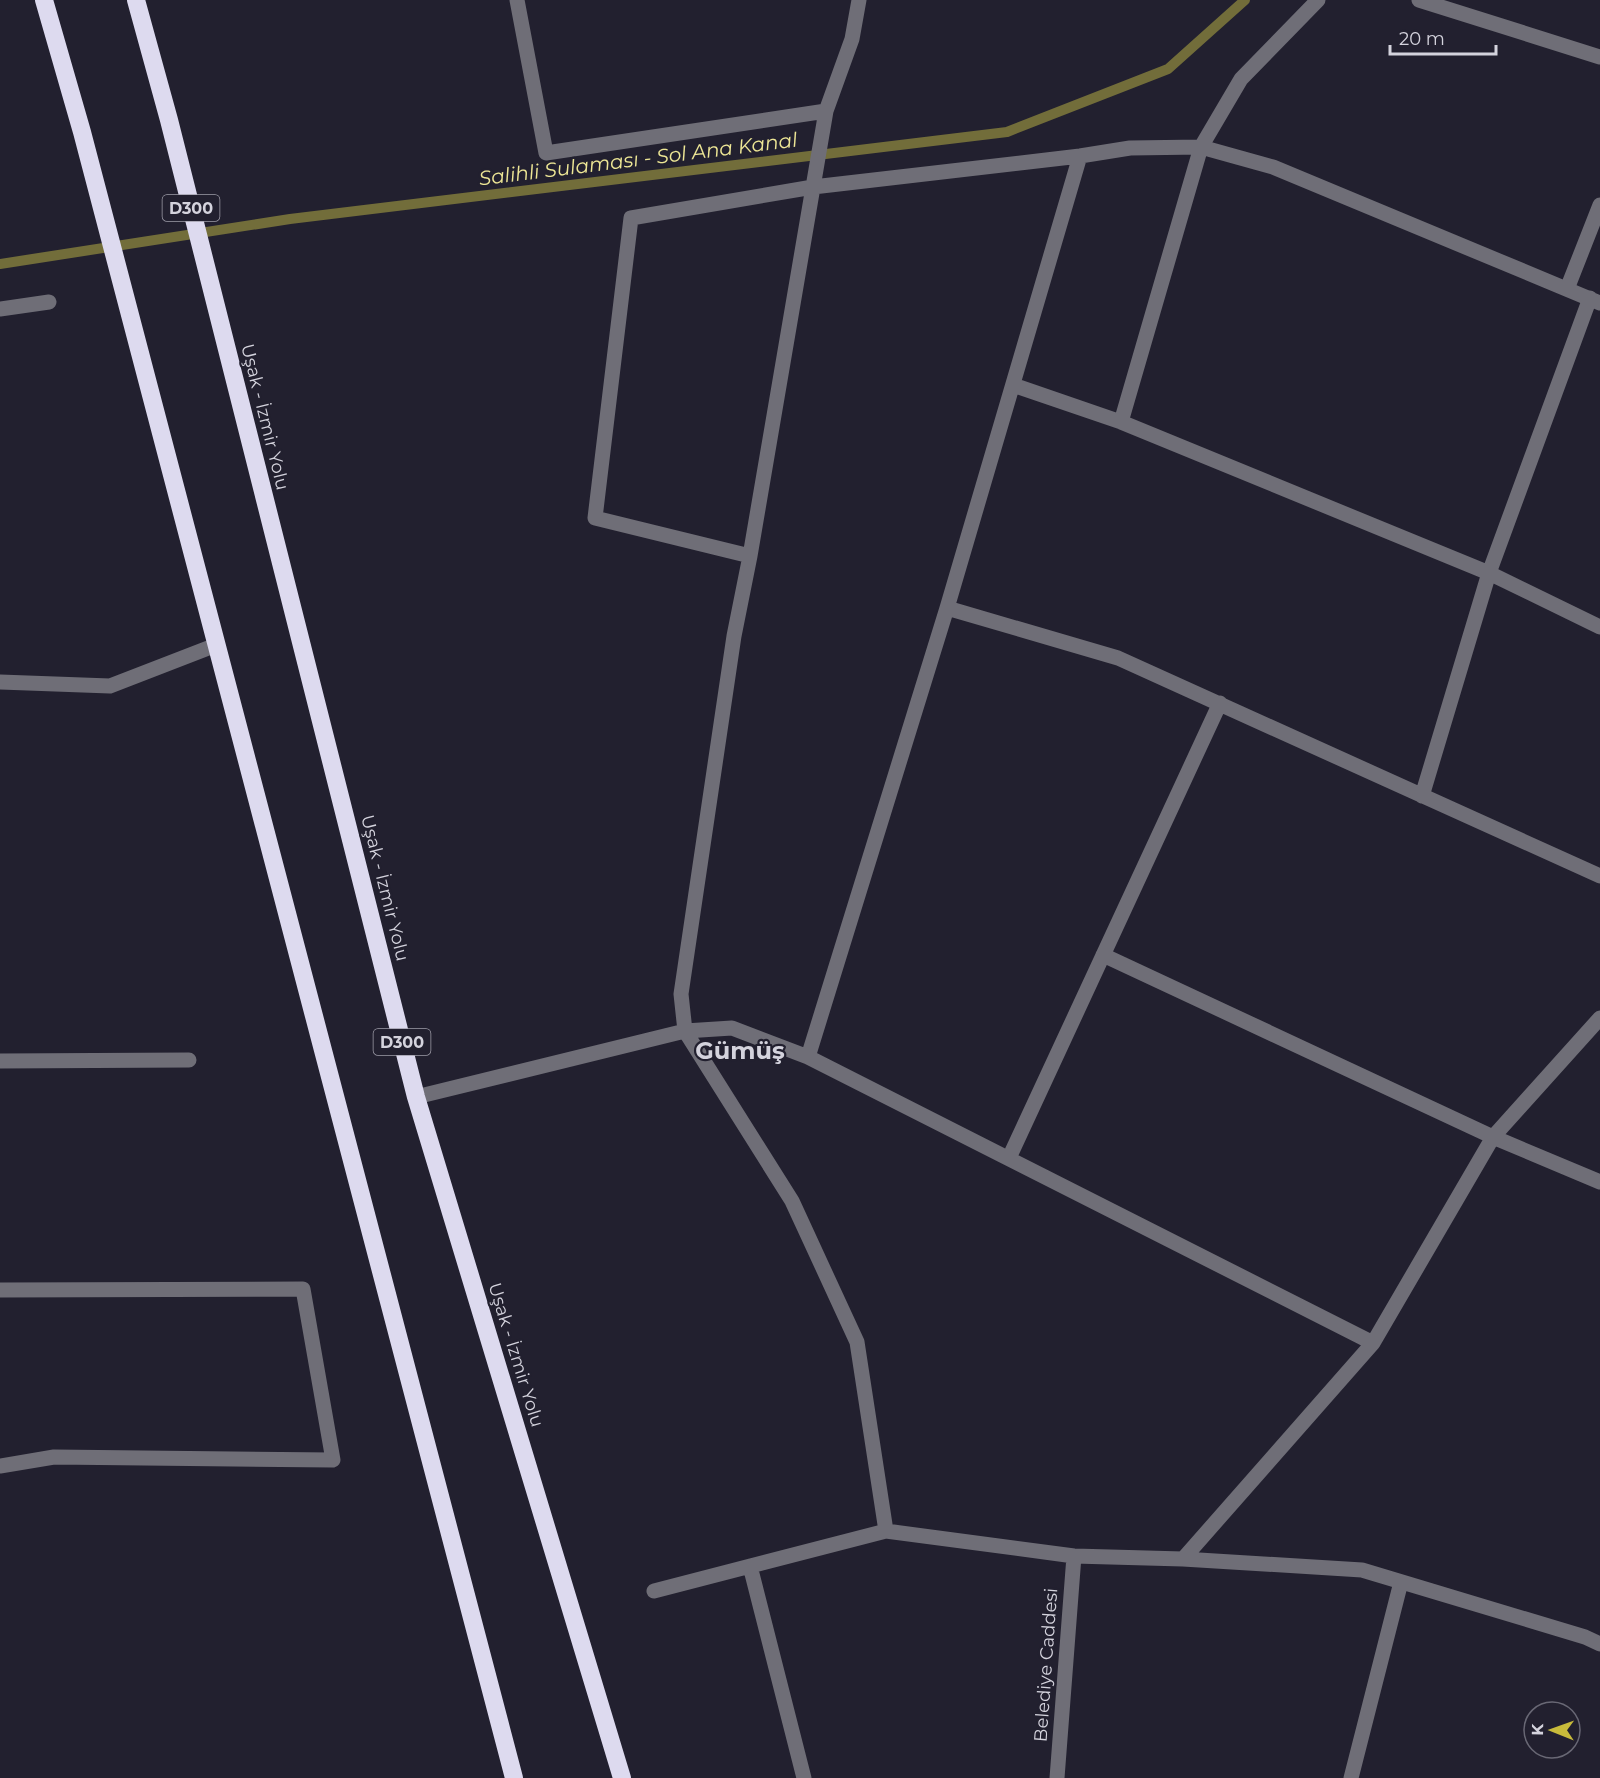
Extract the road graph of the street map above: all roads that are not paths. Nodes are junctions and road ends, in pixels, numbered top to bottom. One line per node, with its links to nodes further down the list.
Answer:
1 (44, 0): 23 (highway)
2 (136, 0): 34 (highway, Uşak - İzmir Yolu / D300)
3 (517, 0): 8 (street)
4 (860, 0): 8 (street)
5 (1318, 0): 9 (street)
6 (1419, 0): 7 (street)
7 (1600, 57)
8 (826, 111): 11 (street)
9 (1201, 147): 10 (street); 13 (street); 18 (street)
10 (1080, 156): 11 (street); 17 (street)
11 (813, 187): 19 (street); 19 (street)
12 (1600, 205): 13 (street)
13 (1567, 289): 14 (street)
14 (1595, 301): 20 (street)
15 (49, 302): 16 (street)
16 (0, 309)
17 (1013, 385): 18 (street); 21 (street)
18 (1121, 422): 20 (street)
19 (750, 556): 30 (street)
20 (1489, 573): 22 (street); 26 (street)
21 (947, 608): 25 (street); 31 (street)
22 (1600, 627)
23 (216, 645): 24 (street); 48 (highway)
24 (0, 682)
25 (1220, 703): 26 (street); 28 (street)
26 (1422, 796): 27 (street)
27 (1600, 876)
28 (1103, 955): 35 (street); 36 (street)
29 (1600, 1018): 35 (street)
30 (685, 1031): 31 (street); 34 (street); 41 (street)
31 (808, 1057): 36 (street)
32 (189, 1060): 33 (street)
33 (0, 1061)
34 (416, 1097): 49 (highway, Uşak - İzmir Yolu / D300)
35 (1493, 1137): 37 (street); 39 (street)
36 (1009, 1158): 39 (street)
37 (1600, 1182)
38 (0, 1290): 40 (street)
39 (1373, 1343): 43 (street)
40 (0, 1466)
41 (886, 1531): 42 (street); 44 (street)
42 (1074, 1556): 43 (street); 51 (street, Belediye Caddesi)
43 (1183, 1559): 45 (street)
44 (750, 1566): 46 (street); 50 (street)
45 (1401, 1582): 47 (street); 52 (street)
46 (654, 1591)
47 (1600, 1644)
48 (514, 1778)
49 (622, 1778)
50 (804, 1778)
51 (1057, 1778)
52 (1351, 1778)

